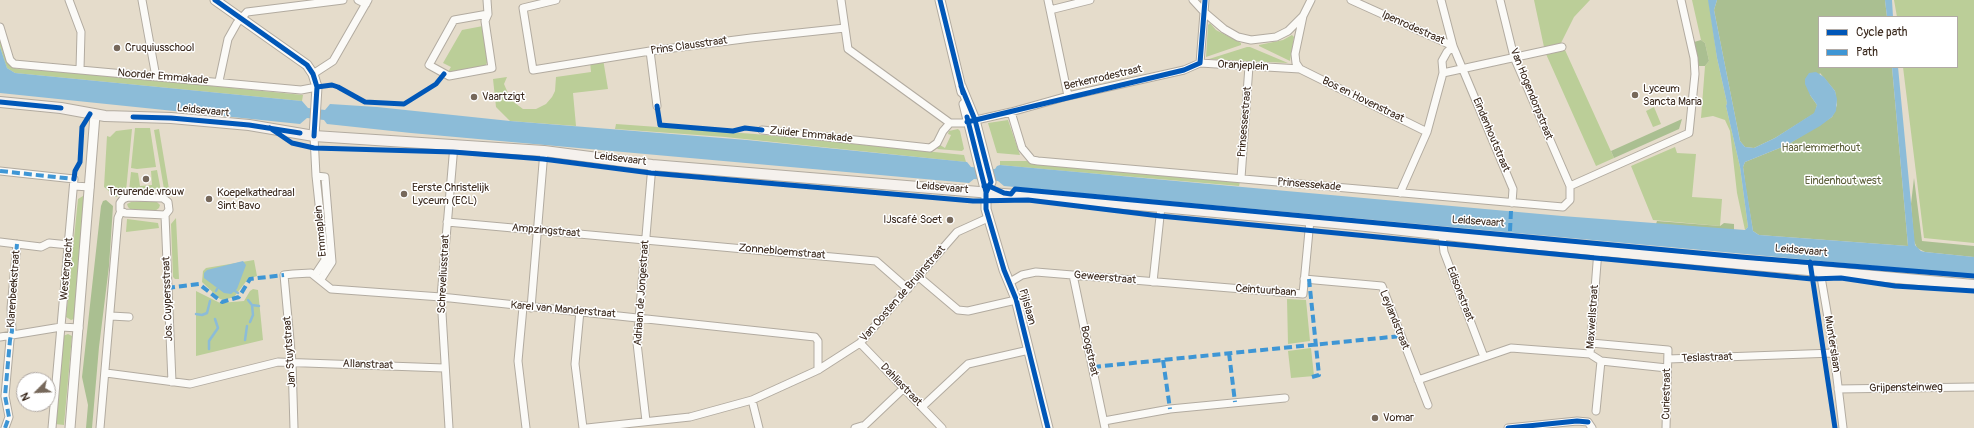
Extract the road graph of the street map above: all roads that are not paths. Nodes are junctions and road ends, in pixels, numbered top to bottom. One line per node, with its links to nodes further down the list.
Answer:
1 (69, 0): 34 (street)
2 (142, 0): 38 (street)
3 (215, 0): 24 (street)
4 (343, 0): 24 (street)
5 (358, 0): 19 (street)
6 (486, 0): 22 (street)
7 (556, 0): 29 (street, Prins Clausstraat)
8 (841, 0): 26 (street)
9 (940, 0): 46 (street, Pijlslaan)
10 (1048, 0): 20 (street)
11 (1090, 0): 20 (street)
12 (1194, 0): 21 (street)
13 (1205, 0): 21 (street)
14 (1311, 0): 23 (street)
15 (1351, 0): 27 (street, Ipenrodestraat)
16 (1441, 0): 27 (street, Eindenhoutstraat)
17 (1500, 0): 30 (street, Van Hogendorpstraat)
18 (1681, 0): 57 (street)
19 (367, 2): 37 (street)
20 (1050, 10): 41 (street)
21 (1204, 12): 23 (street); 31 (street)
22 (488, 14): 22 (street)
23 (1303, 16): 35 (street)
24 (241, 18): 37 (street); 39 (street)
25 (0, 27): 34 (street, Noorder Emmakade)
26 (845, 28): 29 (street, Prins Clausstraat); 47 (street)
27 (1453, 46): 33 (street, Eindenhoutstraat); 36 (street)
28 (1562, 46): 30 (street)
29 (650, 51): 43 (street)
30 (1514, 57): 33 (street); 57 (street, Van Hogendorpstraat)
31 (1200, 63): 32 (street, Oranjeplein); 41 (street, Berkenrodestraat)
32 (1249, 66): 35 (street, Oranjeplein); 55 (street, Prinsessestraat)
33 (1463, 68): 36 (street); 61 (street, Eindenhoutstraat)
34 (80, 69): 38 (street, Noorder Emmakade)
35 (1300, 69): 49 (street, Bos en Hovenstraat)
36 (1443, 73): 49 (street)
37 (313, 74): 40 (street)
38 (156, 76): 39 (street, Noorder Emmakade)
39 (219, 81): 40 (street, Noorder Emmakade)
40 (317, 86): 50 (street)
41 (1068, 96): 44 (street, Berkenrodestraat)
42 (0, 102): 45 (main road, Leidsevaart)
43 (657, 106)
44 (1011, 112): 46 (street, Berkenrodestraat); 55 (street, Prinsessekade)
45 (92, 115): 50 (main road, Leidsevaart); 58 (street, Westergracht)
46 (971, 121): 47 (street, Berkenrodestraat); 59 (street, Pijlslaan)
47 (950, 123): 48 (street, Zuider Emmakade)
48 (762, 130)
49 (1427, 132): 60 (street)
50 (314, 136): 51 (main road, Leidsevaart); 77 (street, Emmaplein)
51 (454, 145): 52 (main road, Leidsevaart); 67 (street, Schreveliusstraat)
52 (544, 151): 53 (main road, Leidsevaart); 68 (street)
53 (652, 165): 59 (main road, Leidsevaart); 70 (street, Adriaan de Jongestraat)
54 (0, 171): 56 (street)
55 (1240, 178): 60 (street, Prinsessekade)
56 (72, 181): 58 (street); 73 (street, Westergracht)
57 (1570, 186): 61 (street, Prinsessekade)
58 (90, 187): 94 (street, Westergracht)
59 (987, 187): 62 (main road, Leidsevaart); 65 (street, Pijlslaan)
60 (1400, 193): 61 (street, Prinsessekade)
61 (1512, 203)
62 (1161, 207): 66 (main road, Leidsevaart); 81 (street)
63 (121, 211): 64 (street); 64 (street, Jos. Cuypersstraat); 90 (street)
64 (165, 215): 111 (street, Jos. Cuypersstraat)
65 (988, 218): 78 (street, Van Oosten de Bruijnstraat); 80 (street, Pijlslaan)
66 (1310, 220): 69 (main road, Leidsevaart); 79 (street, Ceintuurbaan)
67 (447, 222): 68 (street, Ampzingstraat); 85 (street, Schreveliusstraat)
68 (537, 231): 70 (street, Ampzingstraat); 88 (street)
69 (1442, 235): 74 (main road, Leidsevaart); 102 (street, Edisonstraat)
70 (646, 239): 84 (street, Zonnebloemstraat); 92 (street, Adriaan de Jongestraat)
71 (0, 242): 72 (street)
72 (17, 244): 73 (street); 95 (street, Klarenbeekstraat)
73 (69, 245): 93 (street, Westergracht)
74 (1598, 250): 75 (main road, Leidsevaart); 98 (street, Maxwellstraat)
75 (1820, 271): 82 (main road, Leidsevaart); 100 (street, Munterslaan)
76 (1073, 275): 80 (street, Geweerstraat); 81 (street, Geweerstraat); 121 (street, Boogstraat)
77 (318, 277): 85 (street, Karel van Manderstraat); 105 (street, Jan Stuytstraat)
78 (919, 277): 84 (street, Van Oosten de Bruijnstraat); 86 (street)
79 (1304, 279): 83 (street, Ceintuurbaan); 110 (street, Leylandstraat)
80 (1010, 282): 86 (street, Pijlslaan)
81 (1153, 282): 83 (street, Geweerstraat)
82 (1974, 285)
83 (1202, 287)
84 (908, 290): 97 (street, Van Oosten de Bruijnstraat)
85 (441, 297): 87 (street, Karel van Manderstraat); 106 (street, Schreveliusstraat)
86 (1016, 300): 99 (street, Pijlslaan)
87 (523, 307): 88 (street, Karel van Manderstraat); 129 (street)
88 (531, 308): 89 (street, Karel van Manderstraat)
89 (580, 311): 92 (street, Karel van Manderstraat); 130 (street)
90 (111, 316): 91 (street); 109 (street)
91 (129, 317)
92 (639, 317): 108 (street, Karel van Manderstraat); 120 (street, Adriaan de Jongestraat)
93 (61, 327): 94 (street); 95 (street); 124 (street, Westergracht)
94 (79, 328): 125 (street, Westergracht)
95 (11, 335): 96 (street); 123 (street, Klarenbeekstraat)
96 (0, 337)
97 (860, 343): 108 (street, Van Oosten de Bruijnstraat); 113 (street, Dahliastraat)
98 (1591, 343): 101 (street, Maxwellstraat); 103 (street, Teslastraat)
99 (1029, 350): 118 (street); 135 (street, Pijlslaan)
100 (1834, 353): 103 (street, Teslastraat); 114 (street, Munterslaan)
101 (1590, 354): 102 (street); 104 (street, Maxwellstraat)
102 (1484, 356): 110 (street)
103 (1668, 359): 107 (street, Curiestraat)
104 (1601, 361): 107 (street, Teslastraat); 119 (street, Maxwellstraat)
105 (292, 362): 106 (street, Allanstraat); 111 (street, Allanstraat); 127 (street, Jan Stuytstraat)
106 (444, 368): 128 (street, Schreveliusstraat)
107 (1667, 368): 137 (street, Curiestraat)
108 (818, 370): 116 (street, Van Oosten de Bruijnstraat)
109 (106, 373): 111 (street, Allanstraat); 126 (street)
110 (1418, 380): 117 (street)
111 (172, 382)
112 (1974, 387): 114 (street, Grijpensteinweg)
113 (904, 388): 118 (street, Dahliastraat); 133 (street)
114 (1838, 389): 138 (street, Munterslaan)
115 (1285, 398): 121 (street)
116 (752, 400): 120 (street, Van Oosten de Bruijnstraat); 132 (street)
117 (1428, 406)
118 (922, 407): 134 (street, Dahliastraat)
119 (1596, 411)
120 (646, 421): 131 (street, Van Oosten de Bruijnstraat)
121 (1105, 424)
122 (1590, 425): 136 (street)
123 (5, 428)
124 (52, 428)
125 (70, 428)
126 (100, 428)
127 (294, 428)
128 (449, 428)
129 (526, 428)
130 (583, 428)
131 (587, 428)
132 (759, 428)
133 (854, 428)
134 (942, 428)
135 (1048, 428)
136 (1508, 428)
137 (1666, 428)
138 (1843, 428)

